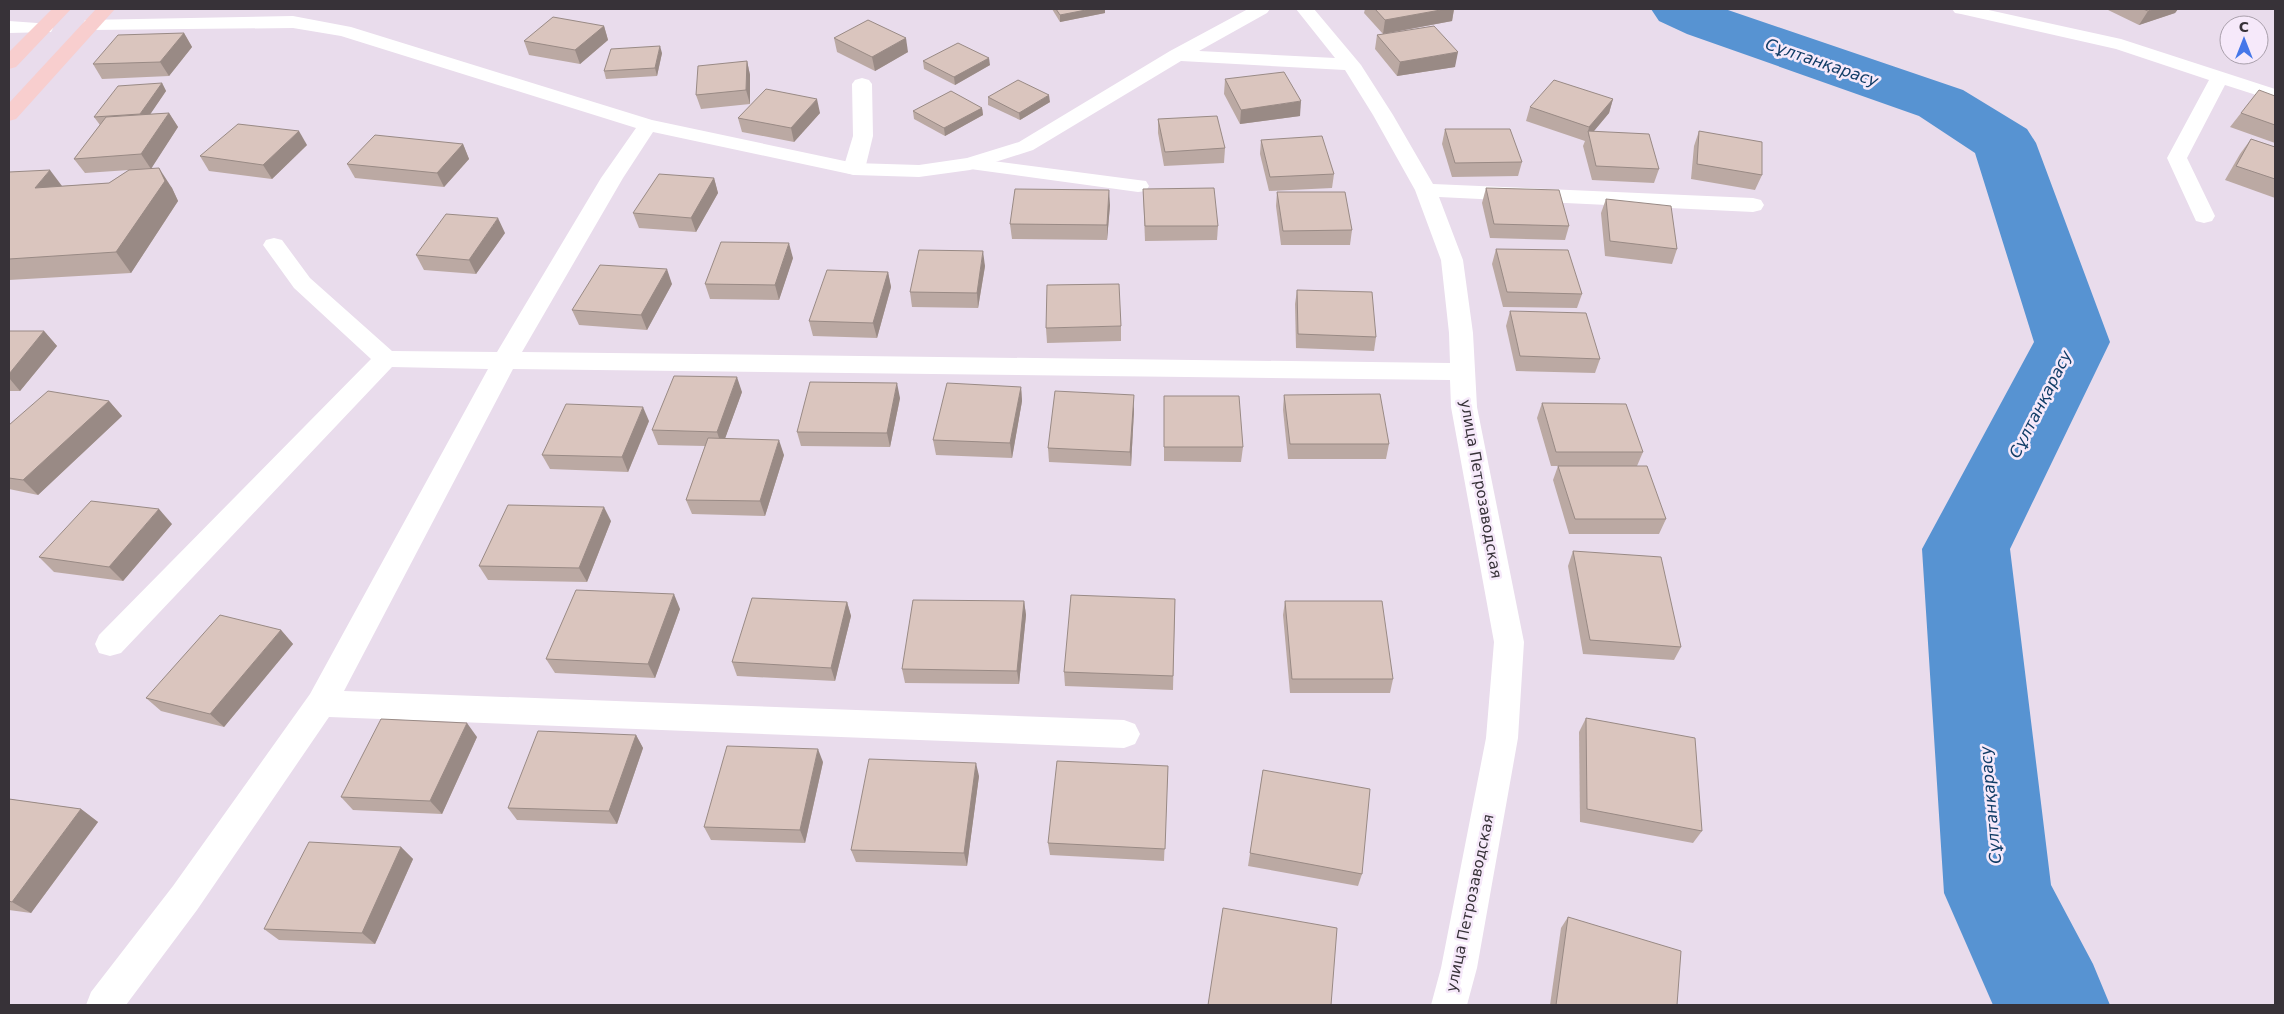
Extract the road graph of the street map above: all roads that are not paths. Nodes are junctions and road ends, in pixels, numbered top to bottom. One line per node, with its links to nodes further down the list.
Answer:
1 (62, 9): 9 (main road)
2 (106, 9): 7 (main road)
3 (1261, 9): 10 (street)
4 (1305, 9): 12 (street, улица Петрозаводская)
5 (1961, 9): 13 (street)
6 (295, 15): 7 (street); 17 (street)
7 (92, 24): 16 (main road)
8 (9, 28): 9 (street)
9 (44, 28): 11 (main road)
10 (1177, 56): 12 (street); 18 (street)
11 (9, 63)
12 (1350, 65): 21 (street, улица Петрозаводская)
13 (2220, 77): 15 (street); 23 (street)
14 (862, 84): 19 (street)
15 (2275, 95)
16 (9, 116)
17 (648, 125): 19 (street); 26 (street)
18 (970, 164): 19 (street); 20 (street)
19 (854, 169)
20 (1138, 186)
21 (1426, 190): 22 (street); 27 (street, улица Петрозаводская)
22 (1753, 205)
23 (2204, 216)
24 (274, 245): 25 (street)
25 (386, 358): 26 (street); 28 (street)
26 (505, 360): 27 (street); 29 (street)
27 (1463, 372): 32 (street, улица Петрозаводская)
28 (110, 644)
29 (321, 703): 30 (street); 31 (street)
30 (1124, 734)
31 (104, 1005)
32 (1448, 1005)

